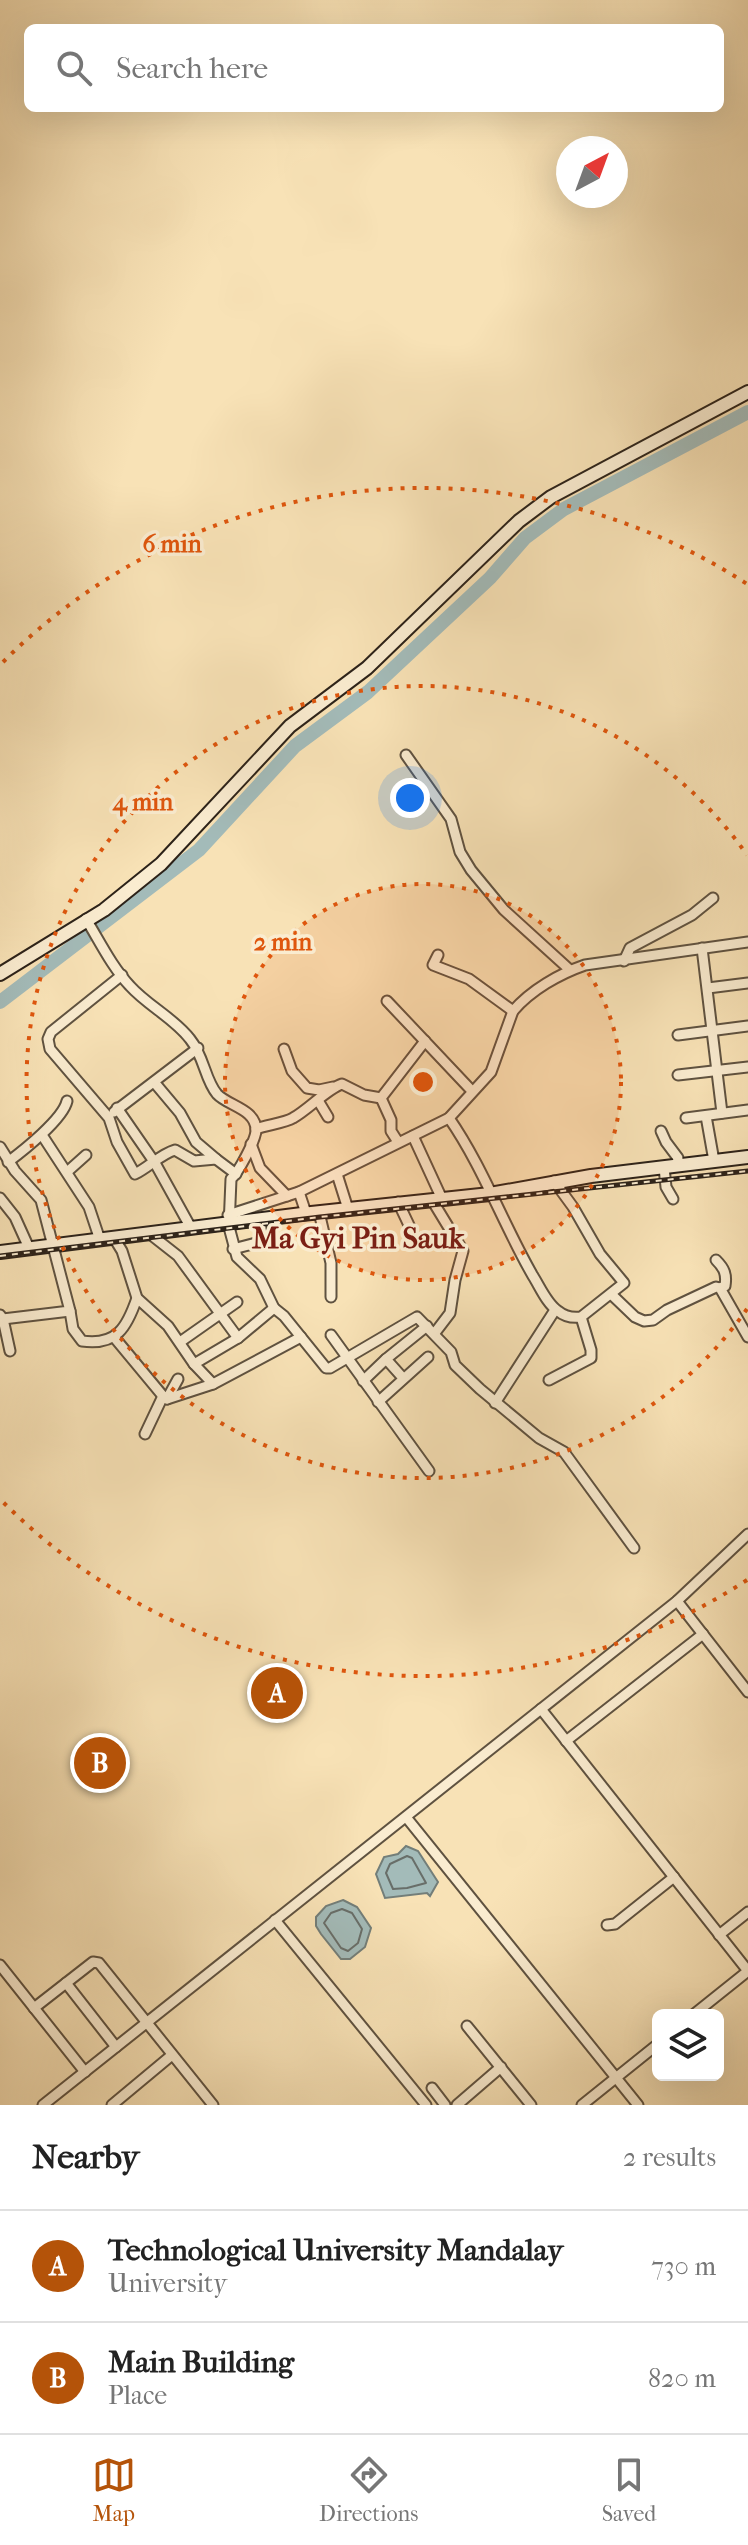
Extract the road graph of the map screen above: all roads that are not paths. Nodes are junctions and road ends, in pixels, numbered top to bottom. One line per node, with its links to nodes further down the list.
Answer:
1 (748, 392): 4 (street)
2 (406, 755): 9 (street)
3 (713, 898): 8 (street)
4 (88, 922): 10 (street); 11 (street)
5 (748, 942): 6 (street)
6 (702, 948): 8 (street); 13 (street)
7 (438, 955): 15 (street)
8 (624, 961): 9 (street)
9 (570, 970): 15 (street)
10 (0, 974)
11 (122, 975): 20 (street); 36 (street)
12 (748, 983): 13 (street)
13 (708, 988): 17 (street)
14 (387, 1001): 19 (street)
15 (513, 1011): 27 (street)
16 (748, 1026): 17 (street)
17 (712, 1030): 18 (street); 23 (street)
18 (678, 1035)
19 (425, 1041): 27 (street); 28 (street)
20 (198, 1048): 25 (street); 39 (street)
21 (284, 1049): 26 (street)
22 (748, 1067): 23 (street)
23 (717, 1070): 24 (street); 33 (street)
24 (678, 1075)
25 (154, 1082): 31 (street); 48 (street)
26 (333, 1087): 28 (street); 30 (street)
27 (472, 1091): 37 (street)
28 (381, 1098): 43 (street)
29 (67, 1101): 41 (street)
30 (319, 1102): 35 (street); 39 (street)
31 (117, 1108): 36 (street); 51 (street)
32 (748, 1110): 33 (street)
33 (722, 1113): 34 (street)
34 (706, 1116): 38 (street); 49 (street)
35 (328, 1117)
36 (109, 1118): 51 (street)
37 (449, 1118): 42 (street); 58 (street)
38 (686, 1118)
39 (256, 1129): 44 (street)
40 (661, 1131): 52 (street)
41 (42, 1135): 50 (street); 53 (street)
42 (413, 1136): 43 (street); 62 (street)
43 (398, 1142): 55 (street)
44 (250, 1143): 54 (street); 59 (street)
45 (0, 1147): 50 (street)
46 (86, 1155): 53 (street)
47 (748, 1157): 49 (street)
48 (216, 1159): 51 (street); 54 (street)
49 (714, 1161): 52 (street)
50 (8, 1162): 72 (street)
51 (155, 1163): 68 (street)
52 (671, 1166): 56 (street); 61 (street)
53 (67, 1172): 70 (street)
54 (236, 1174): 66 (street)
55 (337, 1174): 57 (street); 64 (street)
56 (554, 1181): 58 (street); 78 (street)
57 (299, 1192): 59 (street); 65 (street)
58 (490, 1194): 62 (street); 83 (street)
59 (287, 1196): 66 (street)
60 (0, 1198): 73 (street)
61 (673, 1199)
62 (437, 1200): 63 (street); 88 (street)
63 (398, 1202): 64 (street); 71 (street)
64 (348, 1209): 65 (street)
65 (313, 1213): 67 (street); 79 (street)
66 (228, 1220): 67 (street); 68 (street); 74 (street)
67 (260, 1220): 74 (street)
68 (191, 1228): 69 (street)
69 (150, 1234): 70 (street); 85 (street)
70 (107, 1239): 72 (street); 80 (street)
71 (417, 1242)
72 (53, 1244): 73 (street); 84 (street)
73 (29, 1248): 75 (street)
74 (233, 1249): 82 (street)
75 (0, 1252)
76 (716, 1260): 77 (street)
77 (720, 1288): 78 (street); 92 (street)
78 (611, 1294): 87 (street)
79 (331, 1297)
80 (137, 1298): 90 (street); 94 (street)
81 (237, 1302): 85 (street)
82 (274, 1308): 91 (street); 93 (street)
83 (555, 1310): 87 (street); 107 (street)
84 (70, 1311): 86 (street); 90 (street)
85 (220, 1314): 93 (street); 94 (street)
86 (2, 1317): 95 (street)
87 (581, 1317): 102 (street)
88 (430, 1330): 97 (street); 98 (street); 107 (street)
89 (331, 1335): 97 (street)
90 (114, 1337): 105 (street)
91 (301, 1337): 97 (street); 104 (street)
92 (748, 1337)
93 (238, 1338): 99 (street)
94 (180, 1342): 99 (street)
95 (10, 1351)
96 (428, 1357): 100 (street)
97 (346, 1359): 103 (street)
98 (386, 1359): 100 (street); 103 (street)
99 (194, 1364): 104 (street)
100 (403, 1378): 106 (street)
101 (178, 1379): 105 (street)
102 (549, 1380)
103 (363, 1381): 106 (street)
104 (213, 1384): 105 (street)
105 (165, 1397): 108 (street)
106 (378, 1402): 109 (street)
107 (495, 1403): 111 (street)
108 (145, 1434)
109 (429, 1471)
110 (748, 1534): 112 (street)
111 (634, 1548)
112 (677, 1601): 113 (street); 115 (street)
113 (703, 1634): 114 (street); 116 (street)
114 (748, 1692)
115 (541, 1709): 116 (street); 117 (street)
116 (566, 1741): 118 (street)
117 (406, 1817): 120 (street); 135 (street)
118 (674, 1877): 121 (street); 122 (street)
119 (748, 1912): 122 (street)
120 (275, 1920): 128 (street); 140 (street)
121 (607, 1925)
122 (719, 1935): 124 (street)
123 (0, 1965): 126 (street)
124 (748, 1971): 127 (street)
125 (66, 1983): 126 (street); 128 (street); 130 (street)
126 (34, 2008): 134 (street)
127 (700, 2009)
128 (147, 2022): 130 (street); 132 (street)
129 (467, 2026): 133 (street)
130 (116, 2047): 134 (street)
131 (652, 2049): 135 (street)
132 (172, 2055): 138 (street); 139 (street)
133 (501, 2067): 142 (street); 143 (street)
134 (85, 2072): 137 (street)
135 (616, 2078): 144 (street); 145 (street)
136 (432, 2088): 141 (street)
137 (43, 2105)
138 (112, 2105)
139 (213, 2105)
140 (426, 2105)
141 (445, 2105)
142 (457, 2105)
143 (531, 2105)
144 (582, 2105)
145 (638, 2105)

